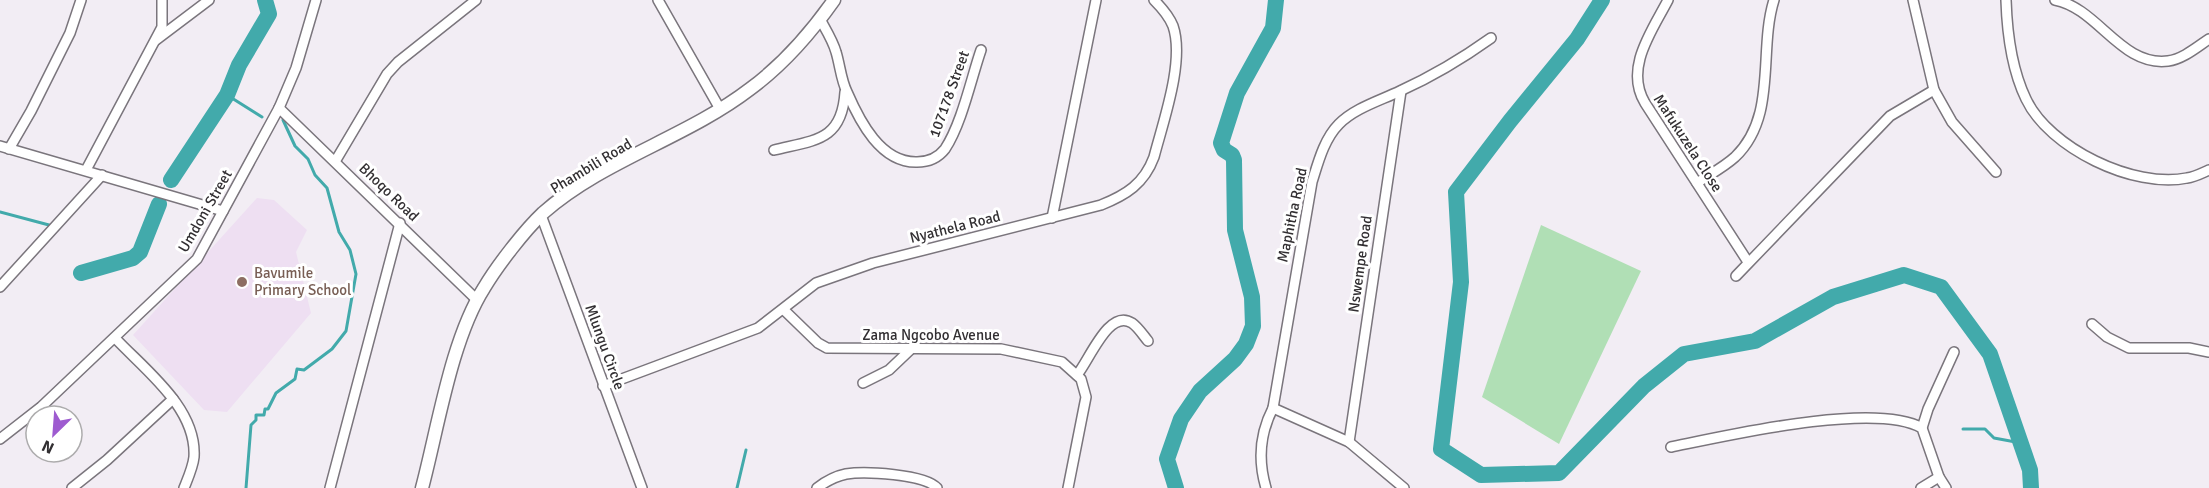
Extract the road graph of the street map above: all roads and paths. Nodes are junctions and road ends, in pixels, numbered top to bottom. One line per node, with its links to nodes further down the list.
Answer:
1 (81, 0): 25 (street)
2 (162, 0): 18 (street)
3 (209, 0): 18 (street)
4 (315, 0): 23 (street, Umdoni Street)
5 (476, 0): 27 (street)
6 (658, 0): 24 (street)
7 (834, 0): 15 (street, Phambili Road)
8 (1096, 0): 35 (street)
9 (1154, 0): 35 (street, Nyathela Road)
10 (1668, 0): 32 (street, Mafukuzela Close)
11 (1774, 0): 32 (street)
12 (1913, 0): 21 (street)
13 (2006, 0): 29 (street)
14 (2055, 0): 17 (street)
15 (820, 19): 20 (street, 107178 Street); 24 (street, Phambili Road)
16 (1491, 38): 22 (street, Maphitha Road)
17 (2209, 39)
18 (155, 42): 28 (street)
19 (981, 50): 20 (street, 107178 Street)
20 (845, 89): 26 (street)
21 (1934, 90): 30 (street); 37 (street)
22 (1401, 91): 52 (street, Maphitha Road); 55 (street, Nswempe Road)
23 (279, 108): 27 (street, Bhoqo Road); 33 (street, Umdoni Street)
24 (720, 109): 34 (street, Phambili Road)
25 (4, 148): 28 (street)
26 (774, 150)
27 (336, 160): 36 (street, Bhoqo Road)
28 (86, 170): 31 (street)
29 (2209, 170)
30 (1996, 172)
31 (102, 175): 33 (street); 39 (street)
32 (1697, 183): 37 (street, Mafukuzela Close)
33 (224, 211): 43 (street, Umdoni Street)
34 (541, 215): 40 (street, Phambili Road); 50 (street, Mlungu Circle)
35 (1052, 218): 41 (street, Nyathela Road)
36 (399, 223): 40 (street, Bhoqo Road); 60 (street)
37 (1748, 262): 38 (street)
38 (1736, 276)
39 (0, 287)
40 (477, 300): 61 (street, Phambili Road)
41 (783, 310): 45 (street, Zama Ngcobo Avenue); 50 (street, Nyathela Road)
42 (2092, 324): 47 (street)
43 (115, 338): 51 (street); 54 (street, Umdoni Street)
44 (1148, 341): 48 (street)
45 (910, 350): 48 (street, Zama Ngcobo Avenue); 49 (street)
46 (1954, 352): 53 (street)
47 (2209, 352)
48 (1077, 375): 65 (street)
49 (863, 383)
50 (603, 386): 62 (street, Mlungu Circle)
51 (173, 399): 58 (street); 59 (street)
52 (1273, 408): 55 (street); 66 (street, Maphitha Road)
53 (1923, 431): 56 (street); 57 (street)
54 (0, 439)
55 (1348, 442): 67 (street)
56 (1671, 447)
57 (1939, 477): 68 (street); 69 (street)
58 (72, 488)
59 (184, 488)
60 (330, 488)
61 (422, 488)
62 (642, 488)
63 (817, 488): 64 (street)
64 (937, 488)
65 (1068, 488)
66 (1266, 488)
67 (1404, 488)
68 (1921, 488)
69 (1946, 488)

